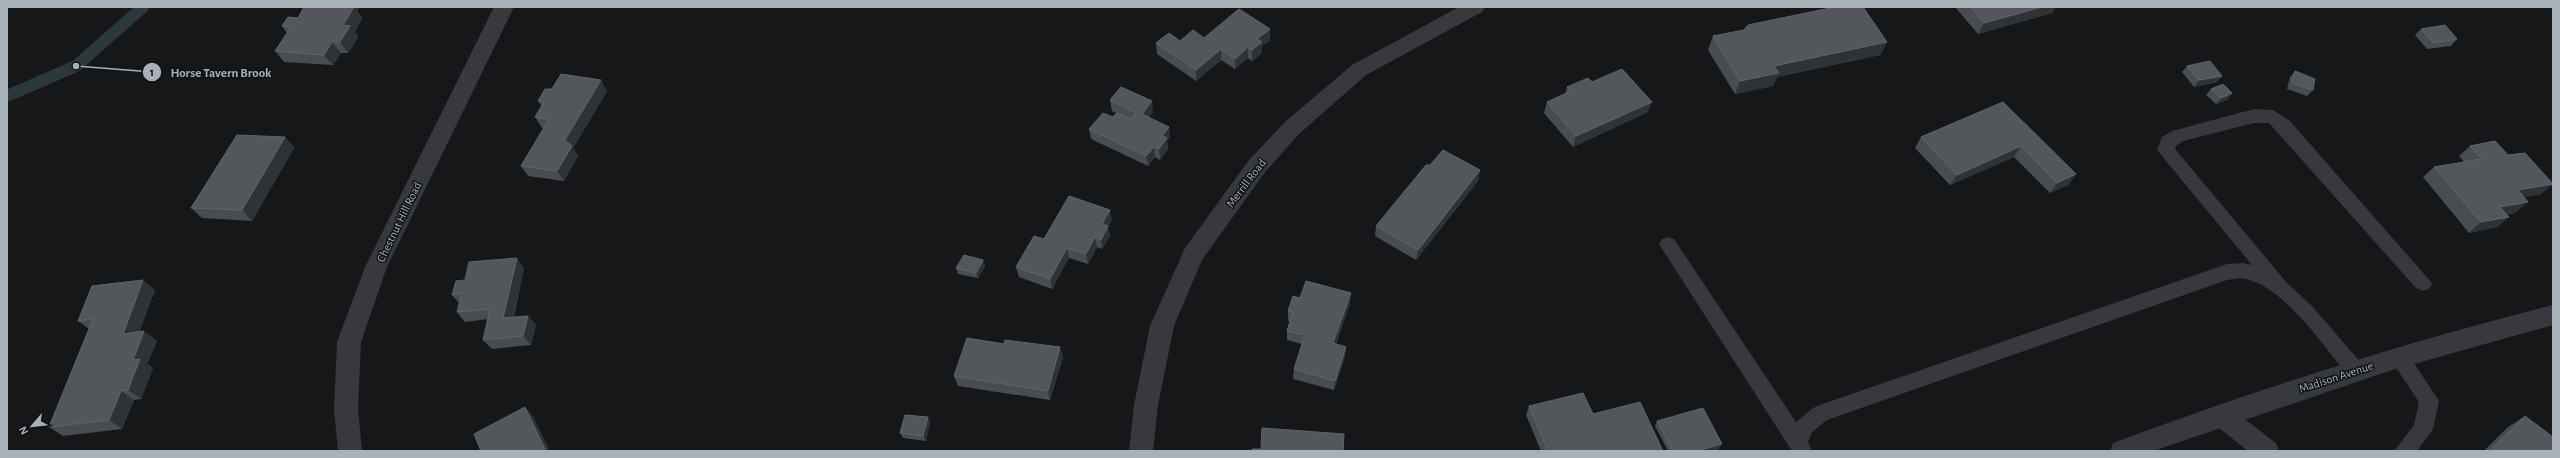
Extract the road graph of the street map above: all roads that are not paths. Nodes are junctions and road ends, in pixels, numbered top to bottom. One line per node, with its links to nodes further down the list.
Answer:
1 (504, 7): 11 (street, Chestnut Hill Road)
2 (1475, 7): 12 (street, Merrill Road)
3 (1668, 244): 10 (lane)
4 (2423, 283): 5 (lane)
5 (2288, 294): 8 (lane); 10 (lane)
6 (2553, 315): 7 (street, Madison Avenue)
7 (2399, 357): 8 (street, Madison Avenue); 15 (lane)
8 (2355, 370): 9 (street, Madison Avenue)
9 (2221, 415): 13 (street, Madison Avenue); 14 (street)
10 (1800, 447)
11 (350, 451)
12 (1140, 451)
13 (2122, 451)
14 (2267, 451)
15 (2404, 451)

